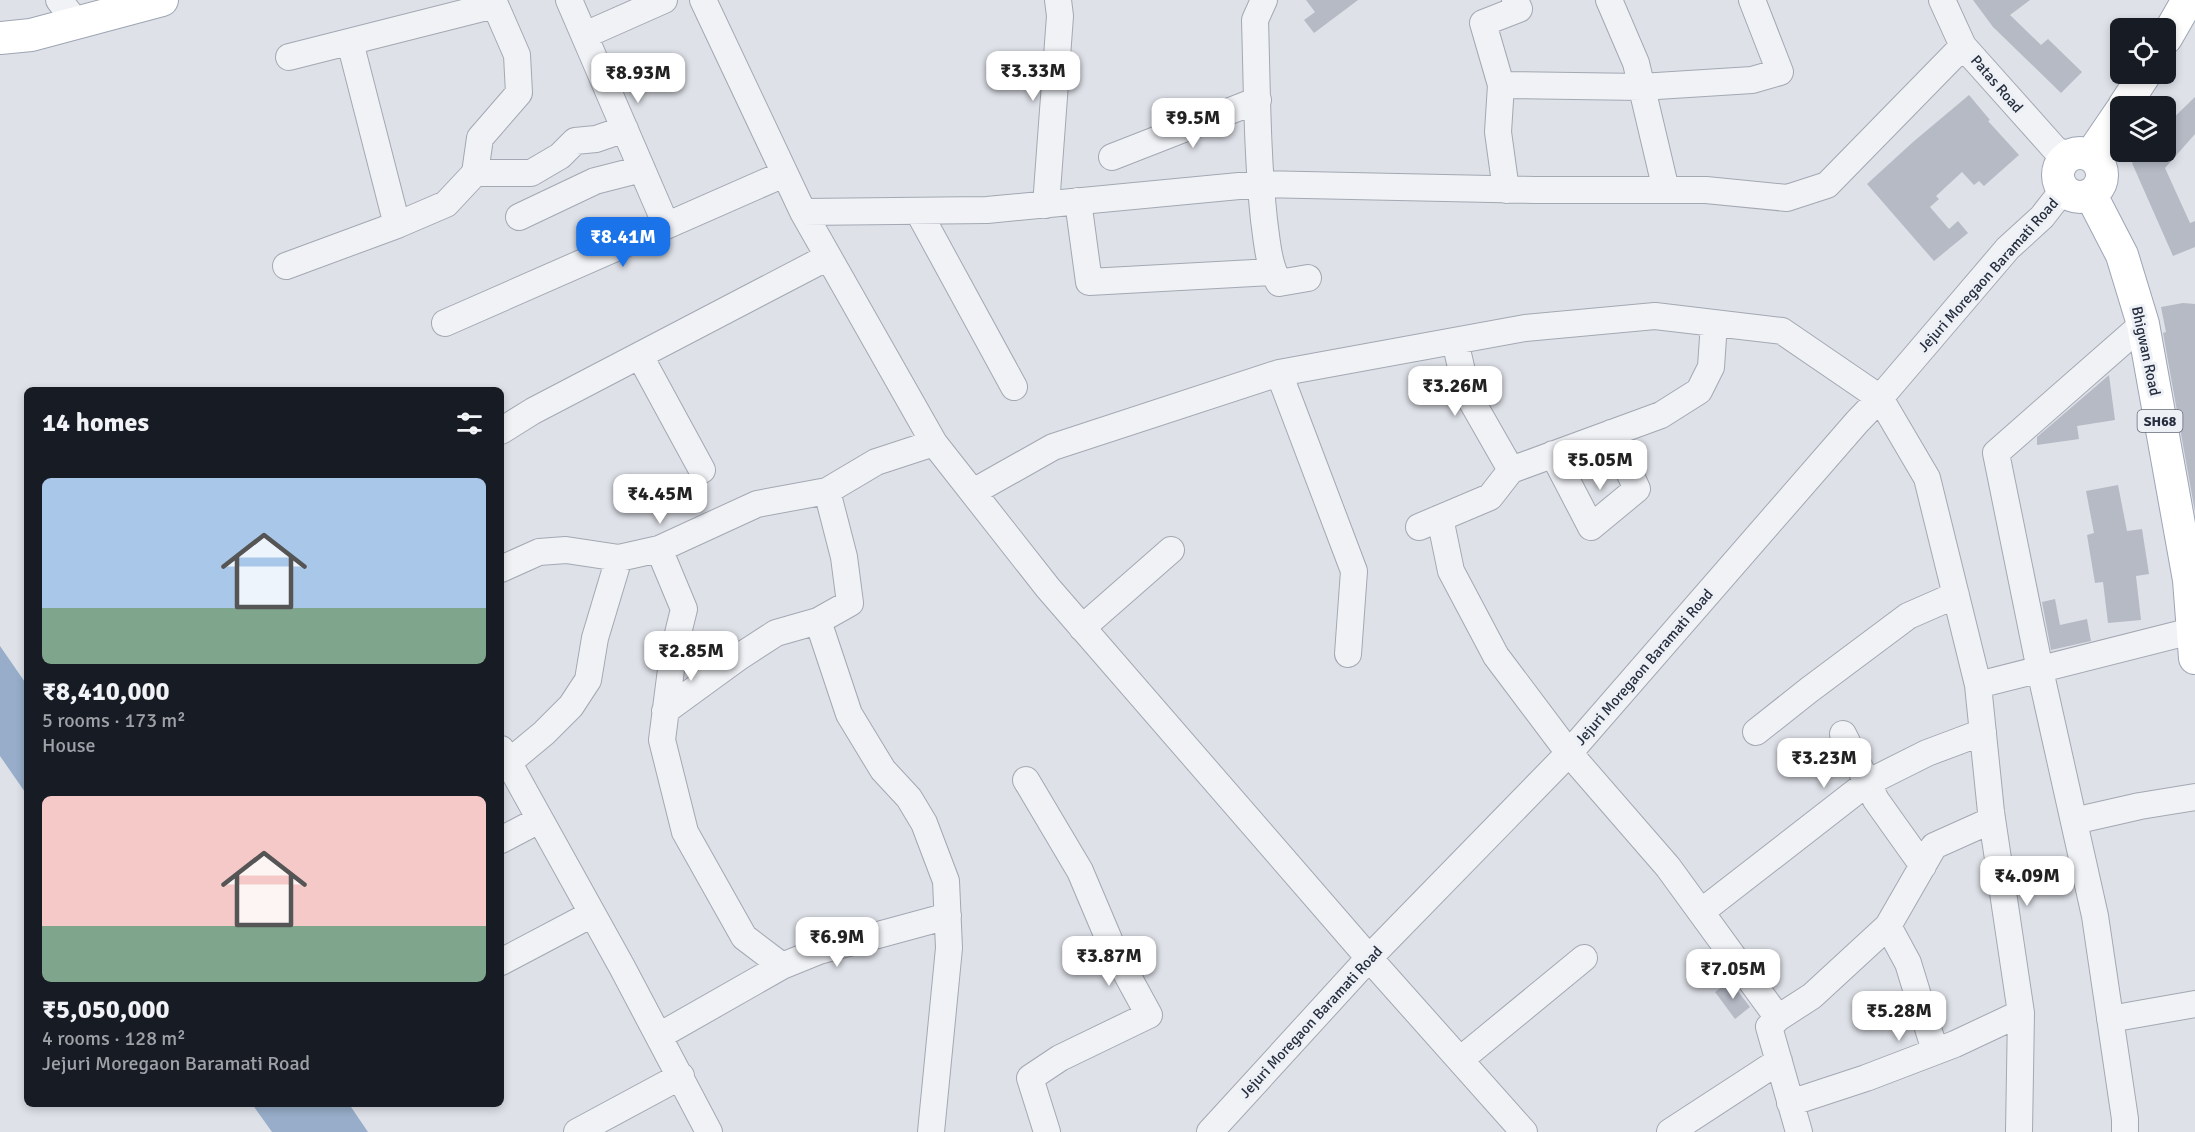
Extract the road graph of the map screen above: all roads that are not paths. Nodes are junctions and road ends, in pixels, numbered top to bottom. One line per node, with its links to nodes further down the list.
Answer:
1 (162, 0): 13 (main road)
2 (569, 0): 15 (street)
3 (664, 0): 15 (street)
4 (703, 0): 29 (street)
5 (1058, 0): 35 (street)
6 (1264, 0): 22 (street)
7 (1515, 0): 20 (street)
8 (1609, 0): 21 (street)
9 (1752, 0): 21 (street)
10 (1942, 0): 18 (street, Patas Road)
11 (2188, 0): 14 (main road)
12 (494, 3): 17 (street); 28 (street)
13 (68, 11): 16 (main road)
14 (2176, 21)
15 (585, 35): 24 (street)
16 (0, 38)
17 (350, 42): 19 (street); 39 (street)
18 (1964, 46): 25 (street, Patas Road); 32 (street)
19 (289, 57)
20 (1501, 85): 21 (street); 31 (street)
21 (1641, 87): 32 (street)
22 (1258, 100): 26 (street); 30 (street)
23 (2110, 123): 25 (main road, SH68)
24 (625, 129): 27 (street); 28 (street)
25 (2078, 156): 33 (main road, SH68)
26 (1112, 157)
27 (642, 169): 38 (street); 40 (street)
28 (475, 174): 39 (street)
29 (784, 174): 37 (street); 40 (street)
30 (1260, 184): 31 (street); 34 (street); 43 (street)
31 (1506, 190): 32 (street)
32 (1666, 190)
33 (2077, 192): 47 (main road, Bhigwan Road / SH68); 52 (street, Jejuri Moregaon Baramati Road)
34 (1078, 201): 35 (street); 43 (street)
35 (1046, 204): 36 (street)
36 (918, 211): 37 (street); 51 (street)
37 (802, 212): 41 (street)
38 (519, 217)
39 (398, 225): 42 (street)
40 (666, 225): 45 (street)
41 (828, 257): 49 (street); 55 (street)
42 (286, 266)
43 (1272, 272): 44 (street)
44 (1308, 278)
45 (445, 323)
46 (1714, 323): 48 (street); 52 (street); 54 (street)
47 (2143, 324): 68 (main road, Bhigwan Road / SH68); 70 (street)
48 (1455, 341): 50 (street); 58 (street)
49 (640, 356): 53 (street); 57 (street)
50 (1279, 373): 60 (street); 69 (street)
51 (1014, 387)
52 (1880, 398): 65 (street); 76 (street, Jejuri Moregaon Baramati Road)
53 (504, 429)
54 (1611, 433): 56 (street); 56 (street)
55 (934, 443): 59 (street); 60 (street)
56 (1553, 454): 58 (street)
57 (702, 470)
58 (1511, 470): 76 (street)
59 (827, 491): 61 (street); 66 (street)
60 (973, 492): 67 (street)
61 (659, 549): 63 (street); 72 (street)
62 (1171, 550): 67 (street)
63 (620, 558): 64 (street); 77 (street)
64 (504, 568)
65 (1956, 595): 71 (street); 73 (street)
66 (818, 621): 72 (street); 88 (street)
67 (1082, 628): 90 (street)
68 (2194, 640): 70 (street)
69 (1348, 654)
70 (2040, 670): 71 (street); 83 (street)
71 (1978, 685): 74 (street)
72 (665, 711): 93 (street)
73 (1756, 732)
74 (1983, 732): 79 (street); 82 (street)
75 (1843, 734): 79 (street)
76 (1569, 753): 86 (street); 90 (street, Jejuri Moregaon Baramati Road)
77 (504, 756): 81 (street)
78 (1026, 780): 107 (street)
79 (1867, 783): 85 (street); 86 (street)
80 (2195, 797): 83 (street)
81 (539, 820): 84 (street); 87 (street)
82 (1992, 820): 85 (street); 95 (street)
83 (2074, 821): 97 (street)
84 (504, 838)
85 (1923, 866): 89 (street)
86 (1701, 912): 96 (street)
87 (592, 914): 92 (street); 98 (street)
88 (948, 916): 93 (street); 106 (street)
89 (1888, 926): 96 (street); 99 (street)
90 (1369, 958): 100 (street); 108 (street, Jejuri Moregaon Baramati Road)
91 (1584, 958): 100 (street)
92 (504, 960)
93 (782, 966): 98 (street)
94 (2195, 1005): 97 (street)
95 (2021, 1013): 99 (street); 112 (street)
96 (1778, 1018): 101 (street)
97 (2110, 1019): 113 (street)
98 (659, 1036): 102 (street)
99 (1935, 1051): 103 (street)
100 (1460, 1060): 109 (street)
101 (1779, 1061): 103 (street); 110 (street)
102 (681, 1077): 104 (street); 105 (street)
103 (1790, 1103): 111 (street)
104 (578, 1132)
105 (710, 1132)
106 (931, 1132)
107 (1047, 1132)
108 (1210, 1132)
109 (1524, 1132)
110 (1670, 1132)
111 (1799, 1132)
112 (2017, 1132)
113 (2125, 1132)

